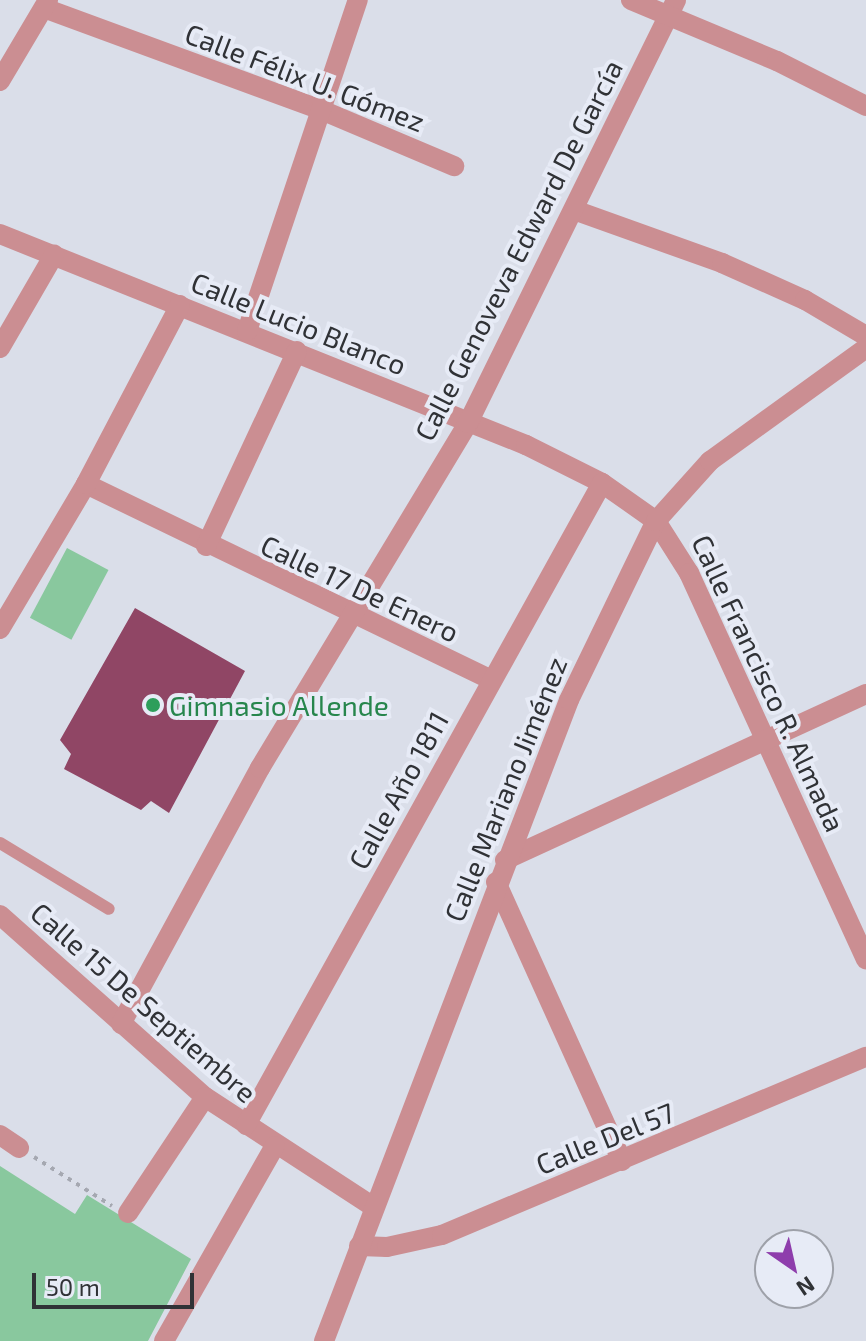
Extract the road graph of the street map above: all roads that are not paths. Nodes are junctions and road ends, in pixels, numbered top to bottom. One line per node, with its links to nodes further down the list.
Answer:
1 (358, 0): 7 (street)
2 (631, 0): 4 (street)
3 (46, 4): 5 (street); 7 (street, Calle Félix U. Gómez)
4 (672, 7): 6 (street); 9 (street, Calle Genoveva Edward De García)
5 (0, 81)
6 (866, 106)
7 (319, 109): 8 (street, Calle Félix U. Gómez); 13 (street)
8 (454, 166)
9 (574, 210): 14 (street); 18 (street, Calle Genoveva Edward De García)
10 (0, 234): 11 (street, Calle Lucio Blanco)
11 (54, 255): 12 (street, Calle Lucio Blanco); 15 (street)
12 (180, 305): 13 (street, Calle Lucio Blanco); 20 (street)
13 (247, 331): 17 (street, Calle Lucio Blanco)
14 (866, 336)
15 (0, 348)
16 (866, 348): 21 (street, Calle Mariano Jiménez)
17 (297, 351): 18 (street, Calle Lucio Blanco); 22 (street)
18 (468, 423): 19 (street, Calle Lucio Blanco); 23 (street, Calle Genoveva Edward De García)
19 (602, 483): 21 (street, Calle Lucio Blanco); 25 (street, Calle Año 1811)
20 (86, 484): 22 (street, Calle 17 De Enero); 24 (street)
21 (656, 521): 27 (street, Calle Francisco R. Almada); 29 (street, Calle Mariano Jiménez)
22 (206, 546): 23 (street, Calle 17 De Enero)
23 (350, 614): 25 (street, Calle 17 De Enero); 34 (street, Calle Genoveva Edward De García)
24 (0, 629)
25 (491, 680): 37 (street, Calle Año 1811)
26 (866, 694): 27 (street)
27 (766, 741): 29 (street); 33 (street, Calle Francisco R. Almada)
28 (0, 843): 31 (lane)
29 (505, 860): 30 (street, Calle Mariano Jiménez)
30 (496, 882): 41 (street); 42 (street, Calle Mariano Jiménez)
31 (109, 909)
32 (0, 915): 34 (street, Calle 15 De Septiembre)
33 (866, 959)
34 (121, 1024): 36 (street, Calle 15 De Septiembre)
35 (866, 1057): 41 (street, Calle Del 57)
36 (205, 1097): 37 (street, Calle 15 De Septiembre); 43 (street)
37 (246, 1125): 39 (street, Calle 15 De Septiembre)
38 (0, 1135): 40 (street)
39 (275, 1146): 42 (street, Calle 15 De Septiembre); 46 (street)
40 (19, 1148)
41 (622, 1161): 44 (street, Calle Del 57)
42 (374, 1207): 44 (street, Calle Mariano Jiménez)
43 (128, 1213)
44 (359, 1246): 45 (street, Calle Mariano Jiménez)
45 (327, 1338)
46 (164, 1341)

